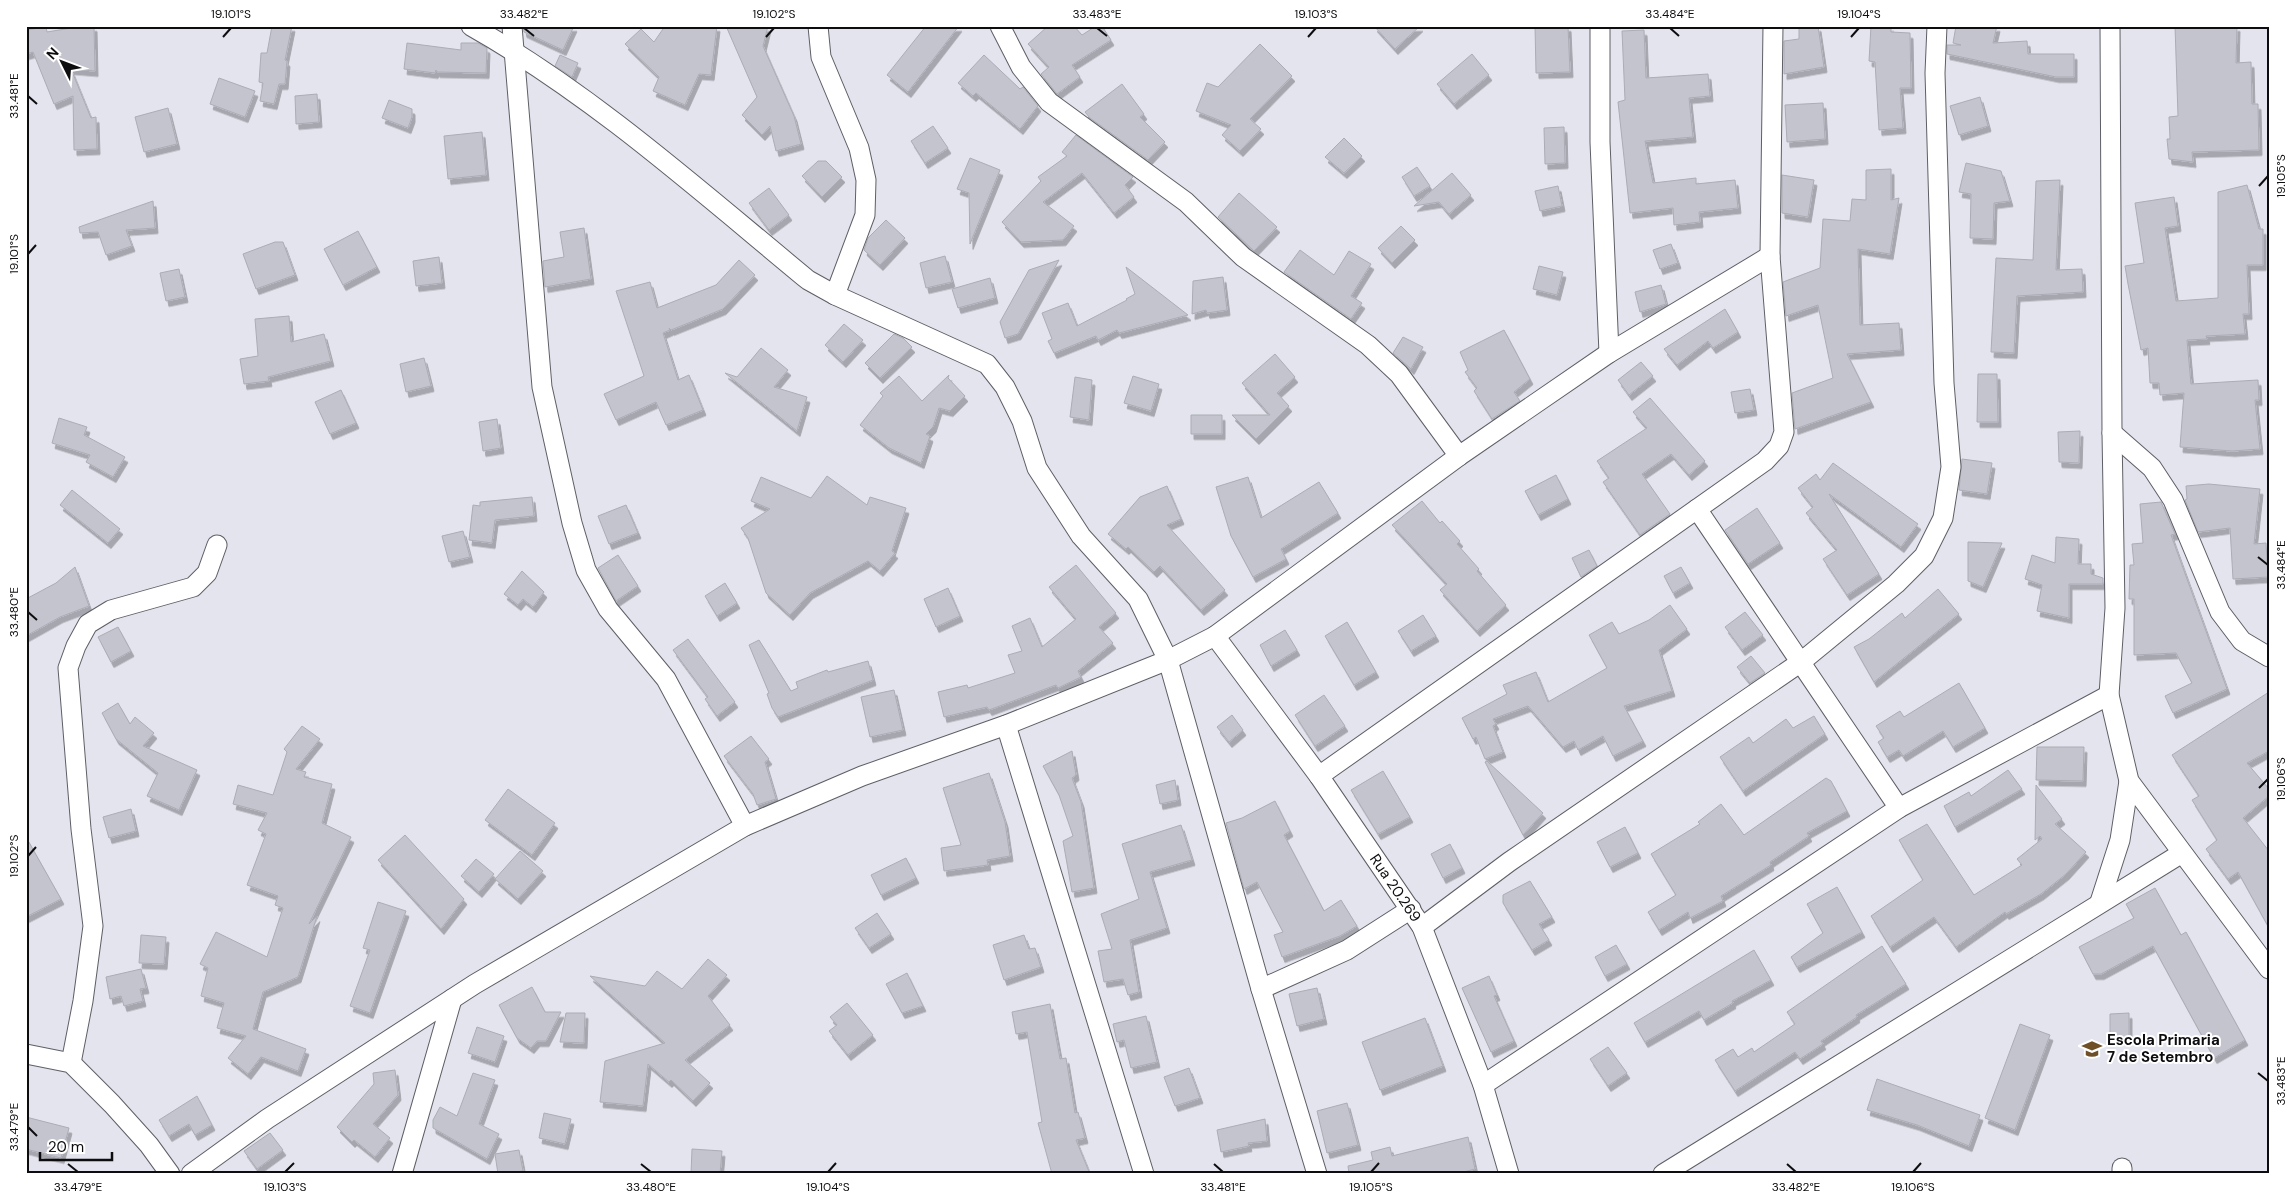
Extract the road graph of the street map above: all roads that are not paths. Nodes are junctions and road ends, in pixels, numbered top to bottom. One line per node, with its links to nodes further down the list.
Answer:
1 (471, 26): 9 (street)
2 (512, 26): 9 (street)
3 (818, 26): 11 (street)
4 (1000, 26): 14 (street)
5 (1600, 26): 12 (street)
6 (1773, 26): 10 (street)
7 (1936, 26): 20 (street)
8 (2110, 26): 13 (street)
9 (513, 50): 11 (street); 26 (street)
10 (1770, 256): 12 (street); 15 (street)
11 (835, 295): 19 (street)
12 (1609, 353): 14 (street)
13 (2112, 433): 18 (street); 21 (street)
14 (1458, 456): 17 (street)
15 (1697, 509): 20 (street); 23 (street)
16 (217, 544): 35 (street)
17 (1215, 636): 19 (street); 23 (street, Rua 20.269)
18 (2269, 657)
19 (1168, 660): 22 (street); 32 (street)
20 (1801, 662): 25 (street); 30 (street)
21 (2108, 695): 24 (street); 25 (street)
22 (1006, 725): 26 (street); 40 (street)
23 (1319, 776): 29 (street, Rua 20.269)
24 (2129, 781): 27 (street); 28 (street)
25 (1899, 808): 36 (street)
26 (744, 826): 33 (street)
27 (2182, 853): 28 (street); 31 (street)
28 (2100, 902): 43 (street)
29 (1411, 909): 30 (street, Rua 20.269); 32 (street)
30 (1422, 927): 36 (street, Rua 20.269)
31 (2269, 969)
32 (1261, 989): 41 (street)
33 (452, 999): 38 (street); 39 (street)
34 (26, 1054): 35 (street)
35 (71, 1063): 37 (street)
36 (1483, 1085): 42 (street, Rua 20.269)
37 (170, 1174)
38 (190, 1174)
39 (402, 1174)
40 (1144, 1174)
41 (1317, 1174)
42 (1509, 1174)
43 (1663, 1174)

